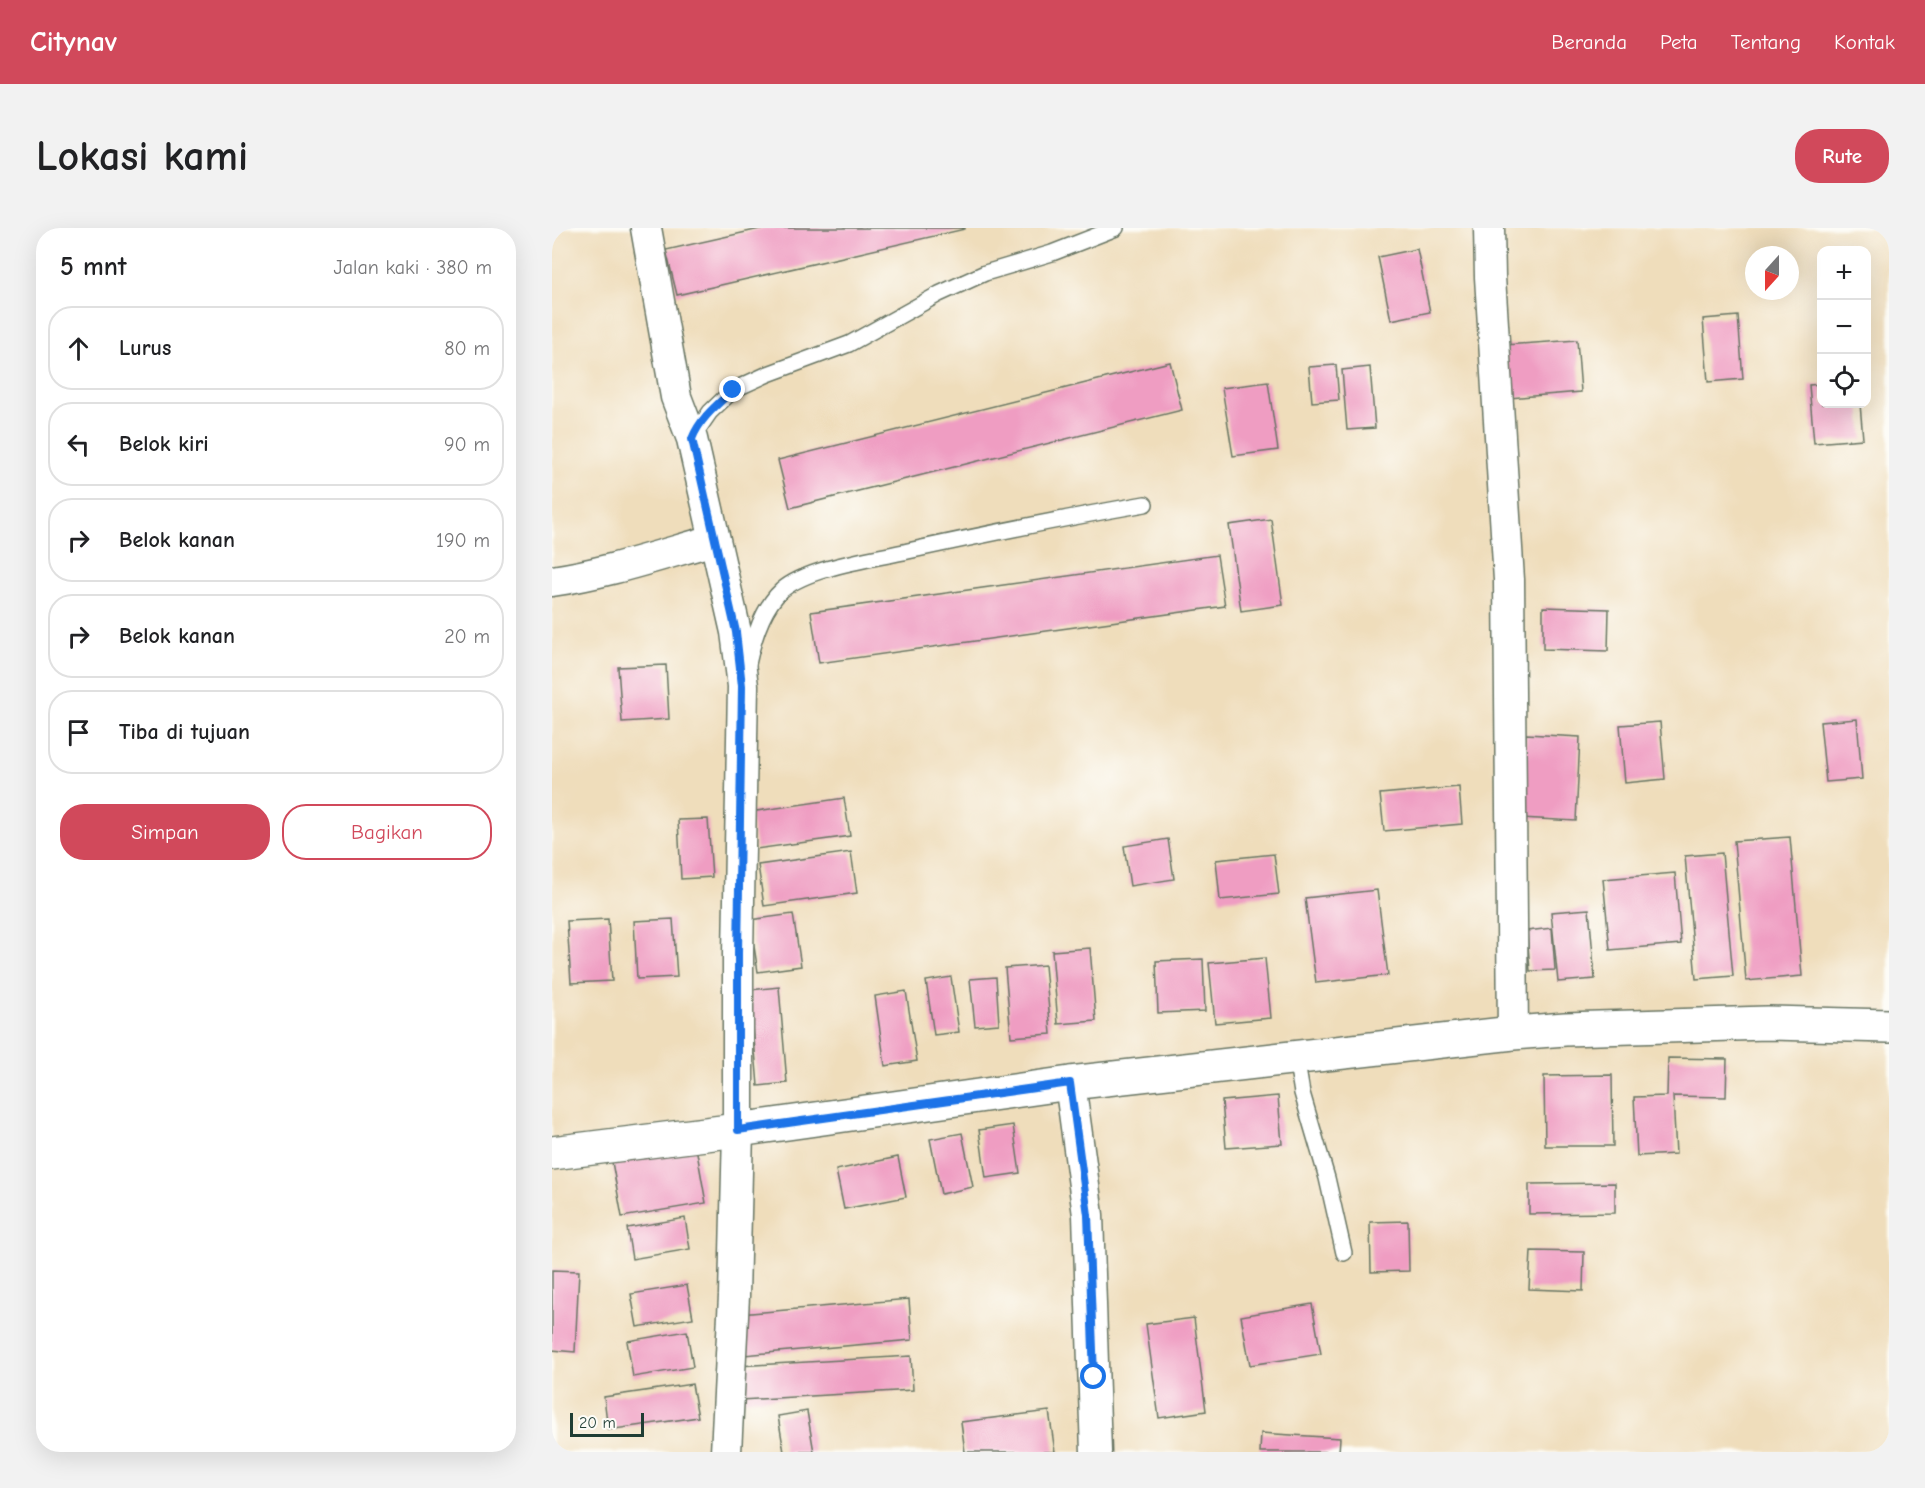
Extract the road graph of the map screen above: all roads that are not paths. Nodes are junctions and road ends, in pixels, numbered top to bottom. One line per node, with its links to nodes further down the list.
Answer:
1 (646, 228): 4 (street)
2 (1116, 228): 4 (lane)
3 (1489, 228): 10 (street)
4 (692, 439): 6 (street)
5 (1144, 504): 8 (lane)
6 (714, 540): 7 (street); 8 (street)
7 (552, 581)
8 (742, 686): 13 (street)
9 (1889, 1026): 10 (street)
10 (1513, 1033): 11 (street)
11 (1296, 1057): 12 (street); 15 (lane)
12 (1070, 1083): 13 (street); 17 (street)
13 (738, 1130): 14 (street); 16 (street)
14 (552, 1153)
15 (1344, 1253)
16 (726, 1452)
17 (1096, 1452)

